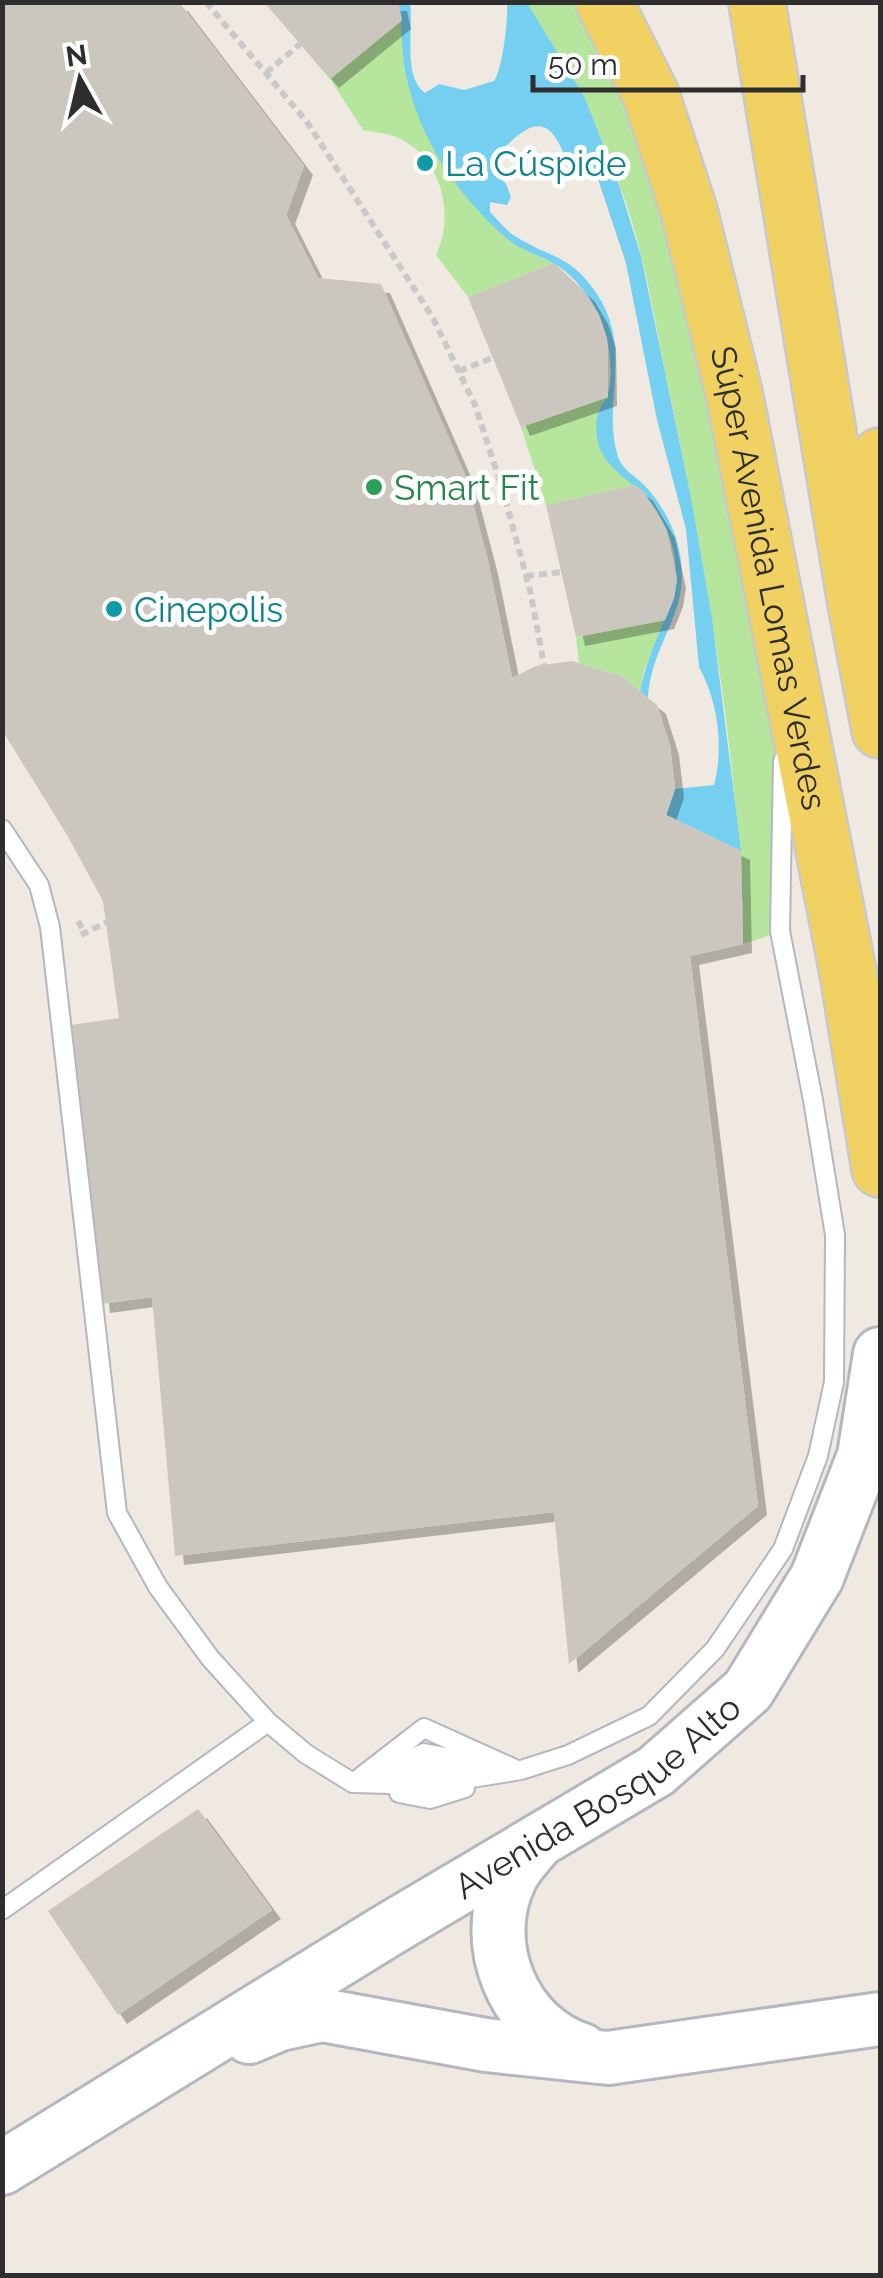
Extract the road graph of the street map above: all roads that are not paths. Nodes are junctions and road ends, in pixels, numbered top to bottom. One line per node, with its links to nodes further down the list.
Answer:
1 (604, 2): 5 (main road, Súper Avenida Lomas Verdes)
2 (757, 2): 4 (main road)
3 (880, 456): 4 (main road)
4 (856, 603): 6 (main road)
5 (784, 652): 7 (lane); 10 (main road, Súper Avenida Lomas Verdes)
6 (880, 730)
7 (783, 732)
8 (783, 752): 13 (lane)
9 (2, 829): 12 (lane)
10 (880, 1169)
11 (880, 1354): 15 (street, Avenida Bosque Alto)
12 (268, 1722): 14 (lane); 16 (lane)
13 (518, 1770): 14 (lane); 14 (lane)
14 (353, 1783)
15 (538, 1840): 18 (street); 19 (street, Avenida Bosque Alto)
16 (2, 1910)
17 (880, 2019): 18 (street, Avenida Bosque Alto)
18 (608, 2058): 19 (street, Avenida Bosque Alto)
19 (132, 2086): 20 (street, Avenida Bosque Alto)
20 (2, 2168)

